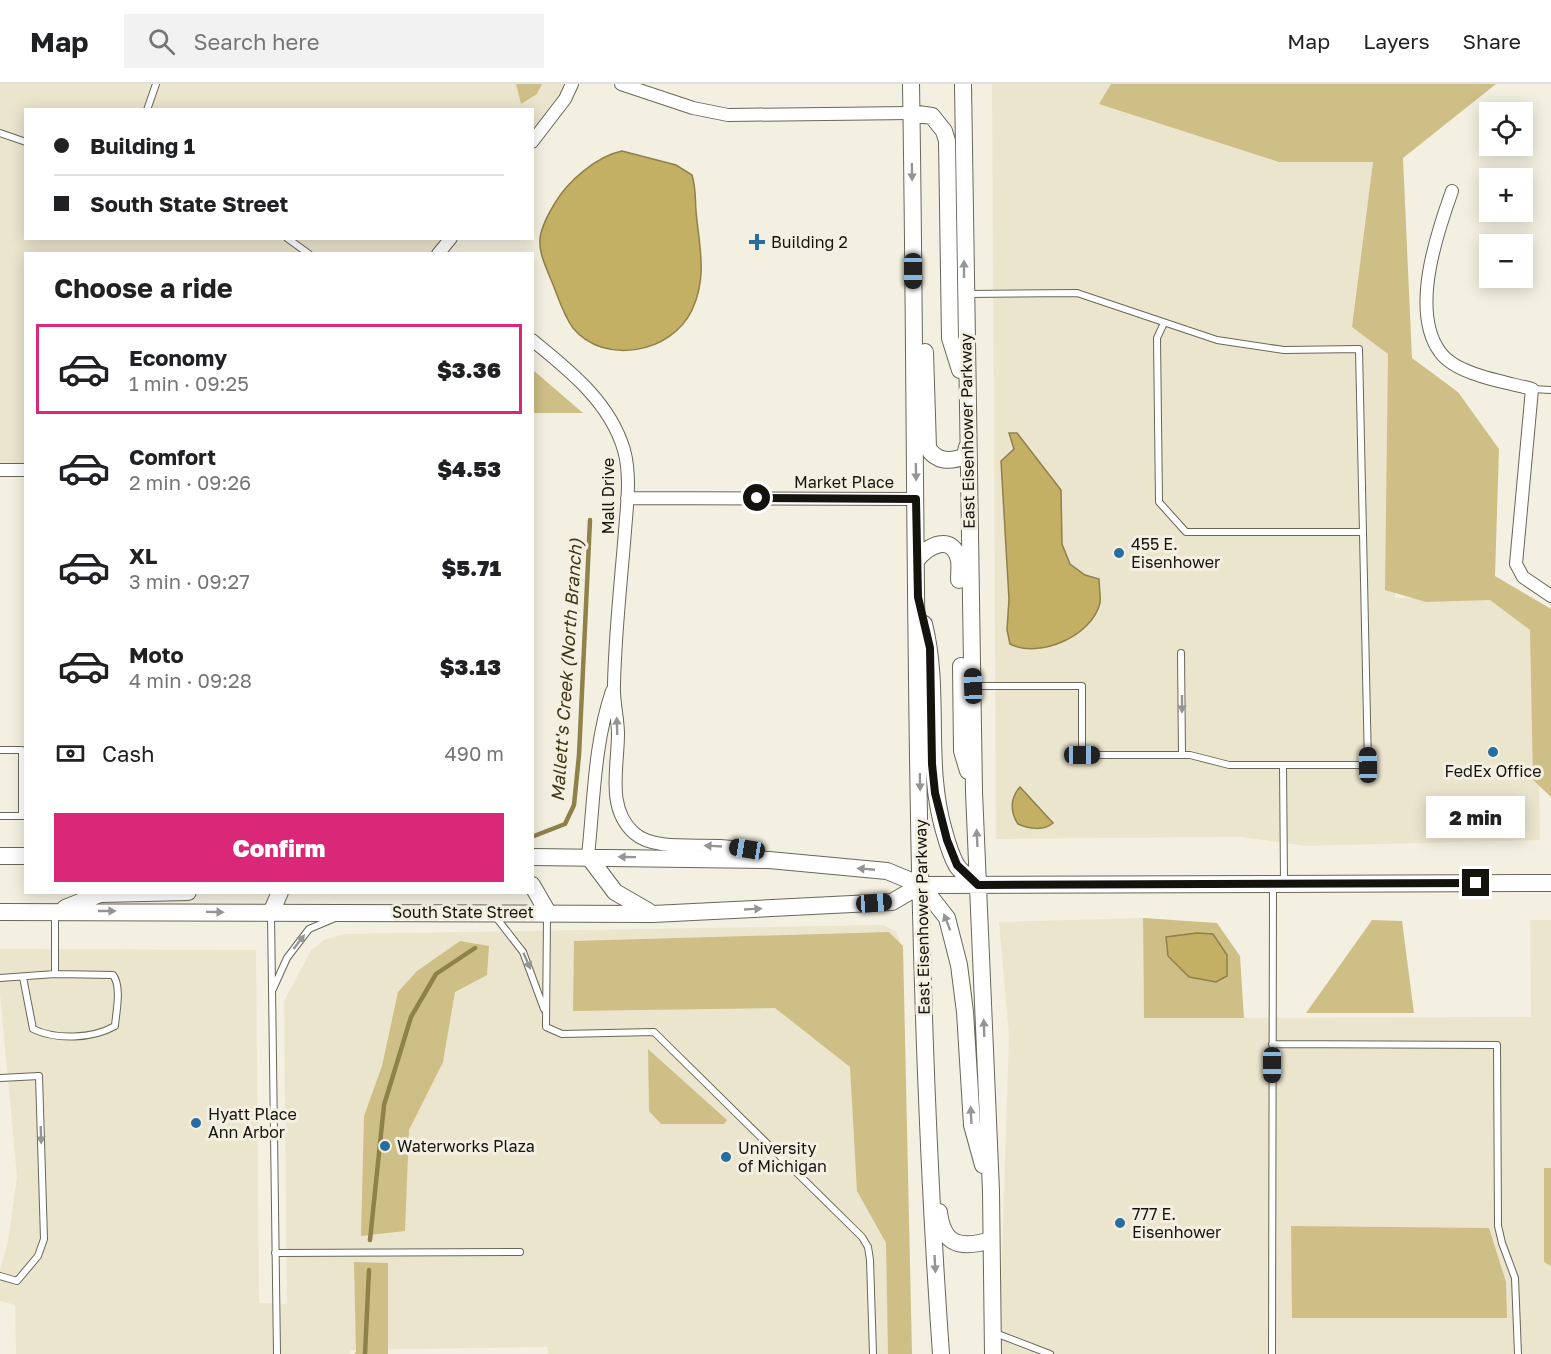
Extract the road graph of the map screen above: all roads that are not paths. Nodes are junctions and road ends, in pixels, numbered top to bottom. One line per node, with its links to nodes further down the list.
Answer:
1 (156, 84): 6 (lane)
2 (572, 84): 9 (street)
3 (621, 84): 7 (street)
4 (911, 84): 7 (main road, East Eisenhower Parkway)
5 (963, 84): 17 (main road, East Eisenhower Parkway, one-way to 5)
6 (148, 108)
7 (911, 113): 14 (main road, East Eisenhower Parkway, one-way to 14); 22 (main road)
8 (0, 133): 10 (lane)
9 (534, 139)
10 (24, 141)
11 (1452, 192): 20 (street)
12 (290, 240): 15 (lane)
13 (449, 240): 16 (street)
14 (913, 248): 23 (main road); 27 (main road, East Eisenhower Parkway, one-way to 27)
15 (306, 252)
16 (440, 252)
17 (964, 294): 18 (lane); 22 (main road, East Eisenhower Parkway)
18 (1164, 323): 28 (lane); 28 (lane)
19 (534, 342): 26 (street, Mall Drive)
20 (1532, 389): 21 (lane); 30 (street)
21 (1551, 390)
22 (966, 391): 23 (main road, East Eisenhower Parkway)
23 (967, 447): 33 (main road, East Eisenhower Parkway)
24 (0, 470): 25 (street)
25 (24, 470)
26 (627, 498): 27 (street, Market Place); 34 (street, Mall Drive)
27 (916, 499): 29 (main road, East Eisenhower Parkway)
28 (1363, 531): 37 (lane)
29 (916, 561): 31 (main road, East Eisenhower Parkway); 38 (main road)
30 (1551, 596)
31 (918, 597): 46 (main road, East Eisenhower Parkway, one-way to 46); 47 (main road)
32 (1181, 653): 36 (lane, one-way to 36)
33 (973, 686): 36 (lane); 38 (main road, East Eisenhower Parkway)
34 (614, 687): 41 (street, Mall Drive); 43 (street, Mall Drive, one-way to 34)
35 (0, 750): 40 (lane)
36 (1182, 755): 37 (lane)
37 (1283, 765): 45 (lane)
38 (974, 792): 47 (main road, East Eisenhower Parkway, one-way to 38)
39 (0, 816): 40 (lane)
40 (24, 816)
41 (588, 856): 42 (main road); 43 (main road, one-way to 41); 57 (main road)
42 (534, 857)
43 (769, 860): 46 (main road, one-way to 43)
44 (1551, 883): 45 (main road)
45 (1279, 884): 47 (main road); 64 (lane)
46 (921, 885): 47 (main road); 57 (main road, South State Street, one-way to 46); 58 (main road, East Eisenhower Parkway); 66 (main road, one-way to 46)
47 (978, 885): 66 (main road, East Eisenhower Parkway, one-way to 47)
48 (534, 888): 52 (main road)
49 (100, 894): 53 (main road)
50 (279, 894): 54 (main road)
51 (4, 910): 53 (main road, South State Street)
52 (547, 911): 56 (main road, South State Street); 57 (main road, South State Street); 63 (lane)
53 (56, 912): 54 (main road, South State Street, one-way to 54); 59 (lane)
54 (271, 913): 55 (main road, South State Street); 62 (lane)
55 (346, 913): 56 (main road, South State Street); 62 (lane, one-way to 55)
56 (494, 914): 63 (lane, one-way to 63)
57 (653, 914)
58 (921, 954): 67 (main road); 74 (main road, East Eisenhower Parkway, one-way to 74)
59 (55, 974): 60 (lane); 60 (lane)
60 (23, 977): 61 (lane)
61 (0, 978)
62 (272, 992): 69 (lane)
63 (546, 1016): 73 (lane)
64 (1272, 1044): 77 (lane); 78 (lane)
65 (0, 1078): 70 (lane, one-way to 70)
66 (991, 1191): 67 (main road, East Eisenhower Parkway)
67 (991, 1240): 71 (main road, East Eisenhower Parkway)
68 (520, 1252): 69 (lane)
69 (275, 1253): 72 (lane)
70 (0, 1276)
71 (993, 1333): 75 (main road, East Eisenhower Parkway); 76 (lane)
72 (277, 1354)
73 (873, 1354)
74 (941, 1354)
75 (993, 1354)
76 (1050, 1354)
77 (1272, 1354)
78 (1518, 1354)

